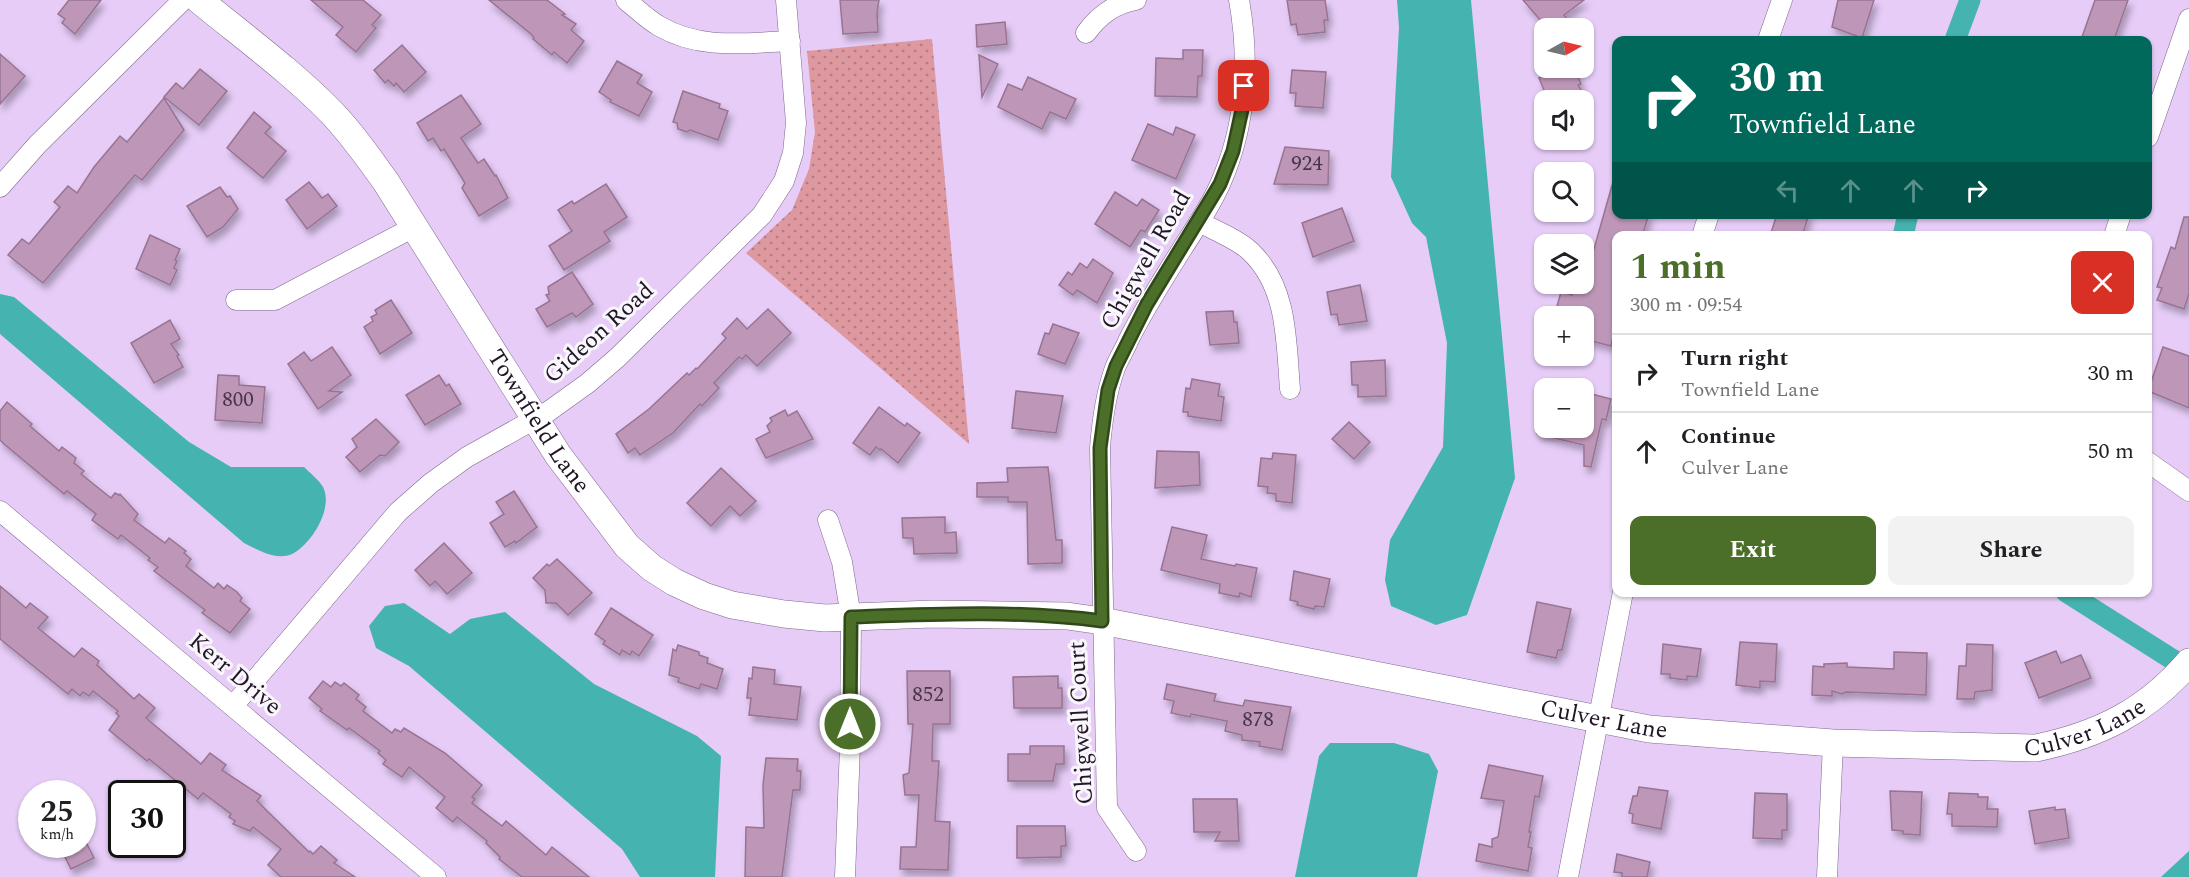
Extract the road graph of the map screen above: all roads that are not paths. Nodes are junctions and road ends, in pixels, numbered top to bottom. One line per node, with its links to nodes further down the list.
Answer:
1 (183, 0): 13 (street)
2 (200, 0): 15 (street, Townfield Lane)
3 (626, 0): 11 (street)
4 (786, 0): 11 (street, Gideon Road)
5 (1136, 0): 9 (street)
6 (1239, 0): 14 (street, Chigwell Road)
7 (1782, 0): 10 (street)
8 (2189, 19): 12 (street)
9 (1086, 33)
10 (1769, 36)
11 (790, 41): 18 (street, Gideon Road)
12 (2152, 125)
13 (1, 183)
14 (1199, 222): 17 (street); 26 (street, Chigwell Road)
15 (414, 227): 16 (street); 18 (street, Townfield Lane)
16 (236, 300)
17 (1290, 389)
18 (535, 419): 25 (street, Townfield Lane); 28 (street, Gideon Road)
19 (2152, 465): 20 (street)
20 (2189, 491)
21 (0, 511): 28 (street, Kerr Drive)
22 (828, 520): 25 (street)
23 (1622, 597): 29 (street)
24 (1001, 615): 25 (street, Townfield Lane); 26 (street, Culver Lane)
25 (851, 617): 33 (street)
26 (1102, 621): 29 (street, Culver Lane); 31 (street, Chigwell Court)
27 (2181, 671): 30 (street, Culver Lane)
28 (233, 706): 32 (street, Kerr Drive)
29 (1598, 720): 30 (street, Culver Lane); 34 (street)
30 (1833, 743): 35 (street)
31 (1136, 851)
32 (436, 877)
33 (845, 877)
34 (1568, 877)
35 (1827, 877)

